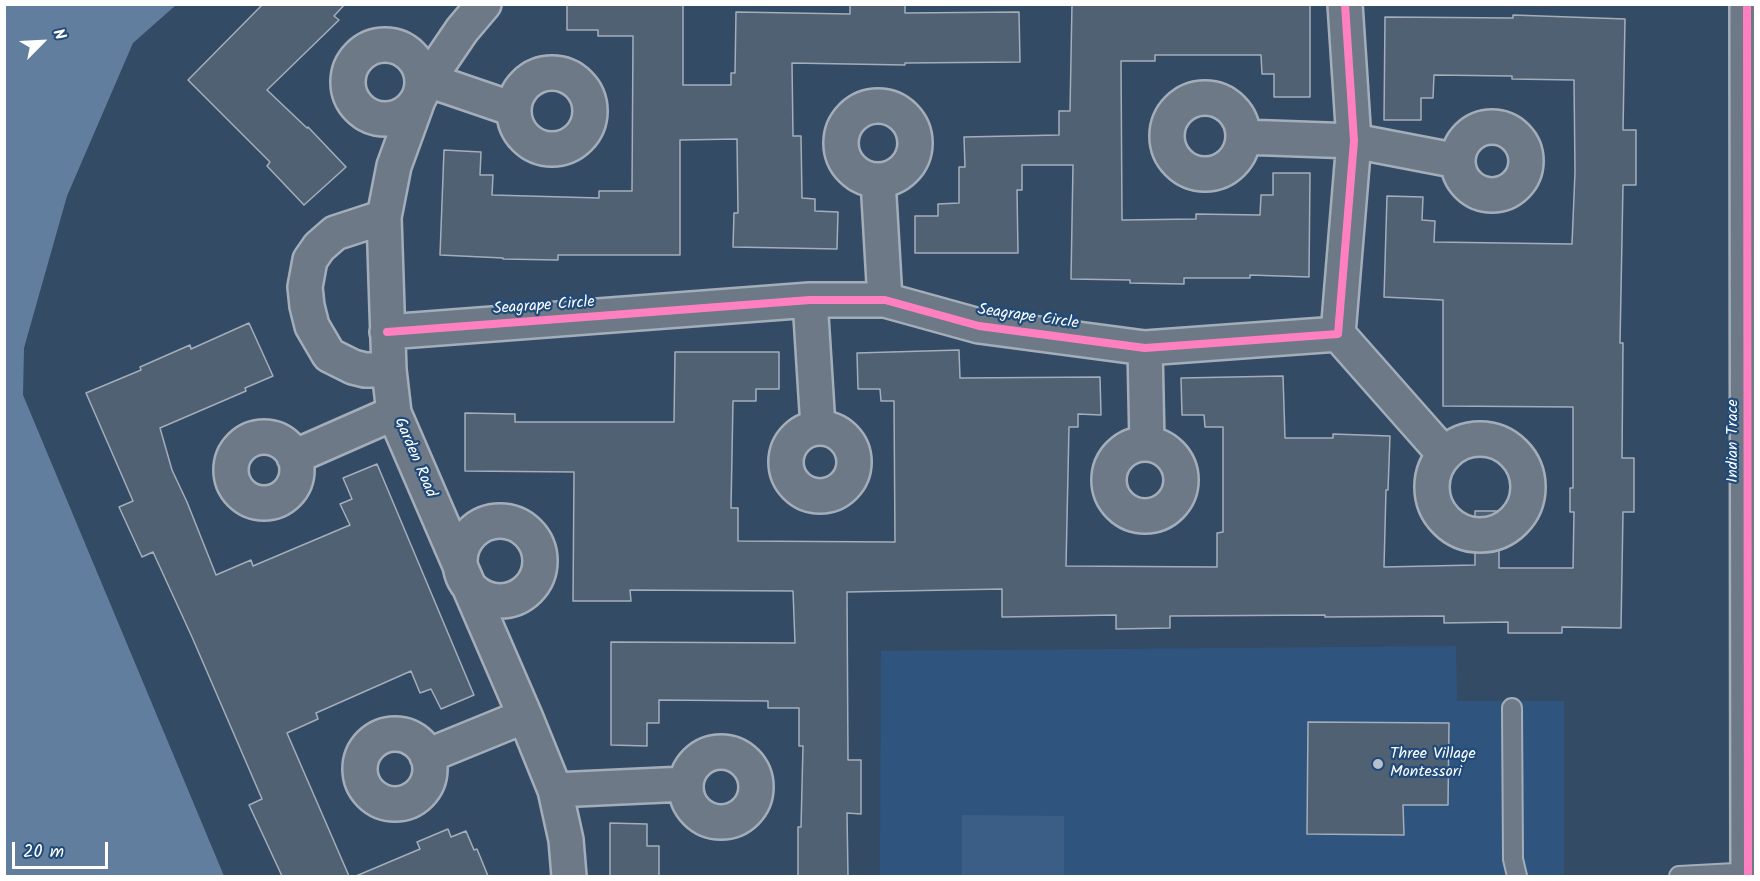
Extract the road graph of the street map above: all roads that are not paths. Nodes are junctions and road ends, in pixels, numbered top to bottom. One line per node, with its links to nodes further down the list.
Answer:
1 (484, 4): 4 (street, Garden Road)
2 (1345, 4): 7 (street)
3 (1747, 4): 27 (street, Indian Trace)
4 (423, 90): 5 (street); 10 (street, Garden Road)
5 (513, 109)
6 (1243, 137): 7 (street)
7 (1354, 141): 8 (street); 14 (street)
8 (1458, 161)
9 (878, 180): 12 (street)
10 (384, 217): 13 (street, Garden Road); 16 (street)
11 (810, 300): 12 (street, Seagrape Circle); 13 (street, Seagrape Circle); 18 (street)
12 (885, 300): 15 (street, Seagrape Circle)
13 (387, 332): 16 (street, Garden Road)
14 (1338, 334): 15 (street, Seagrape Circle); 20 (street)
15 (1145, 348): 19 (street)
16 (389, 370): 17 (street, Garden Road)
17 (394, 413): 21 (street); 23 (street, Garden Road)
18 (818, 427)
19 (1147, 443)
20 (1444, 454)
21 (294, 457)
22 (1512, 708): 29 (lane)
23 (525, 716): 24 (street); 26 (street, Garden Road)
24 (427, 756)
25 (685, 784): 26 (street)
26 (555, 790): 28 (street, Garden Road)
27 (1751, 874): 30 (lane)
28 (569, 876)
29 (1516, 876)
30 (1679, 876)

